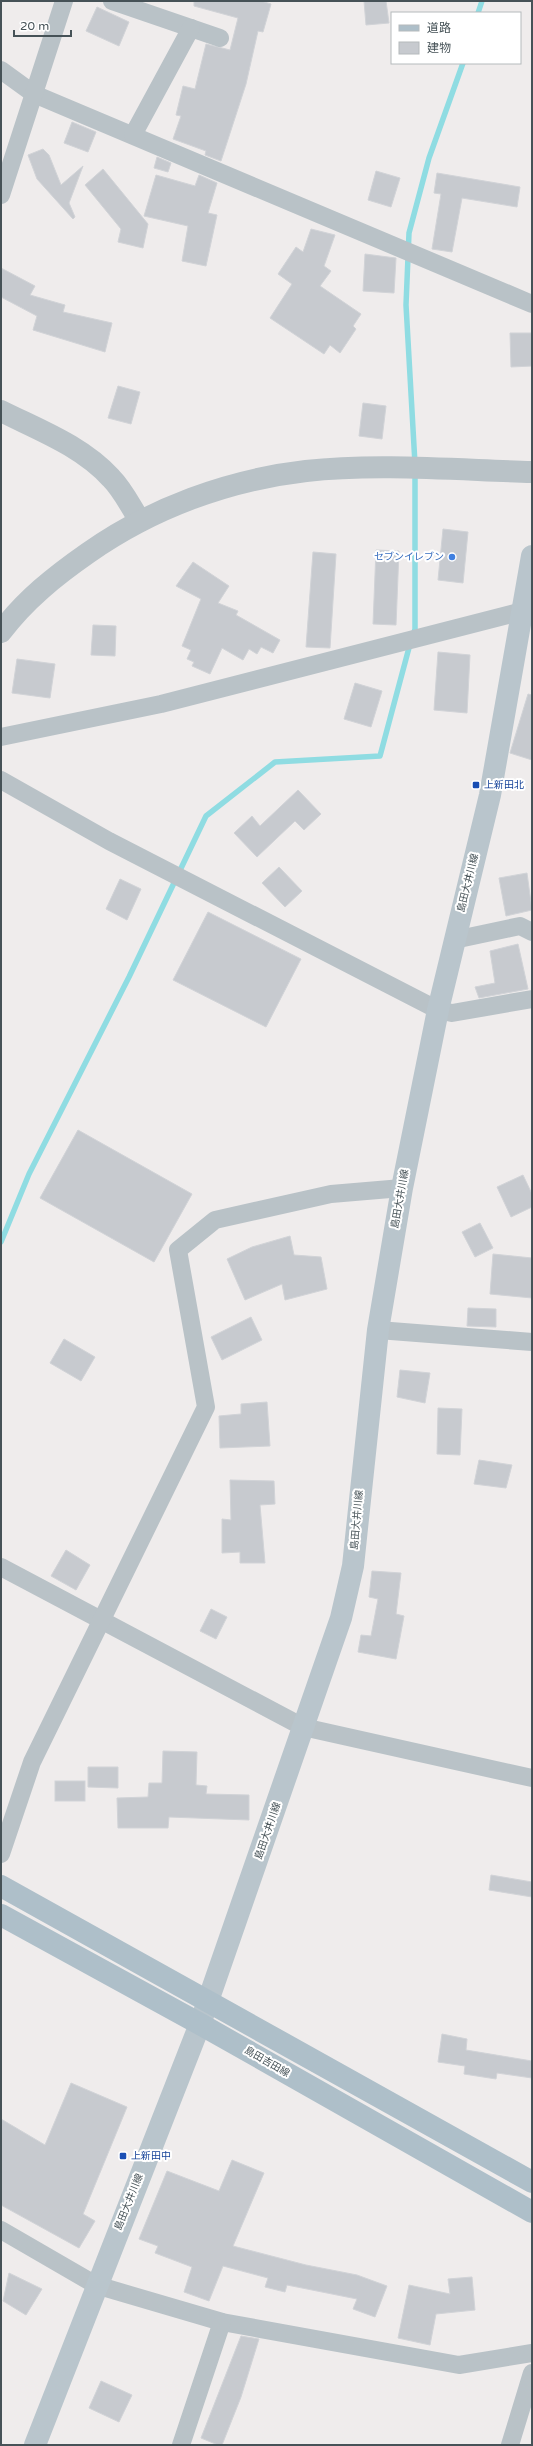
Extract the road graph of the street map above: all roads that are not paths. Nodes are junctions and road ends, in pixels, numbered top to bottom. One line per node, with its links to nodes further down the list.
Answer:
1 (64, 1): 6 (street)
2 (112, 1): 3 (street)
3 (190, 28): 4 (street); 7 (street)
4 (220, 38)
5 (1, 70): 6 (street)
6 (34, 94): 7 (street); 8 (street)
7 (133, 135): 9 (street)
8 (1, 195)
9 (532, 304)
10 (1, 411): 12 (street)
11 (532, 472): 12 (street)
12 (140, 521): 15 (street)
13 (532, 556): 14 (main road, 島田大井川線)
14 (523, 611): 16 (street); 19 (main road, 島田大井川線)
15 (1, 632)
16 (1, 737)
17 (1, 780): 21 (street)
18 (532, 932): 19 (street)
19 (454, 940): 21 (main road, 島田大井川線)
20 (532, 999): 21 (street)
21 (438, 1010): 22 (main road, 島田大井川線)
22 (402, 1188): 23 (main road, 島田大井川線); 26 (street)
23 (378, 1330): 24 (street); 27 (main road, 島田大井川線)
24 (532, 1342)
25 (1, 1567): 26 (street)
26 (102, 1620): 27 (street); 29 (street)
27 (304, 1727): 28 (street); 32 (main road, 島田大井川線)
28 (532, 1778)
29 (1, 1854)
30 (1, 1886): 32 (main road)
31 (1, 1915): 33 (main road, 島田吉田線)
32 (208, 2002): 33 (main road, 島田大井川線); 34 (main road)
33 (200, 2024): 35 (main road, 島田吉田線); 37 (main road, 島田大井川線)
34 (532, 2182)
35 (532, 2212)
36 (1, 2230): 37 (street)
37 (96, 2285): 38 (street); 41 (main road, 島田大井川線)
38 (222, 2322): 39 (street); 42 (street)
39 (532, 2353)
40 (532, 2373): 43 (street)
41 (35, 2445)
42 (181, 2445)
43 (510, 2445)

